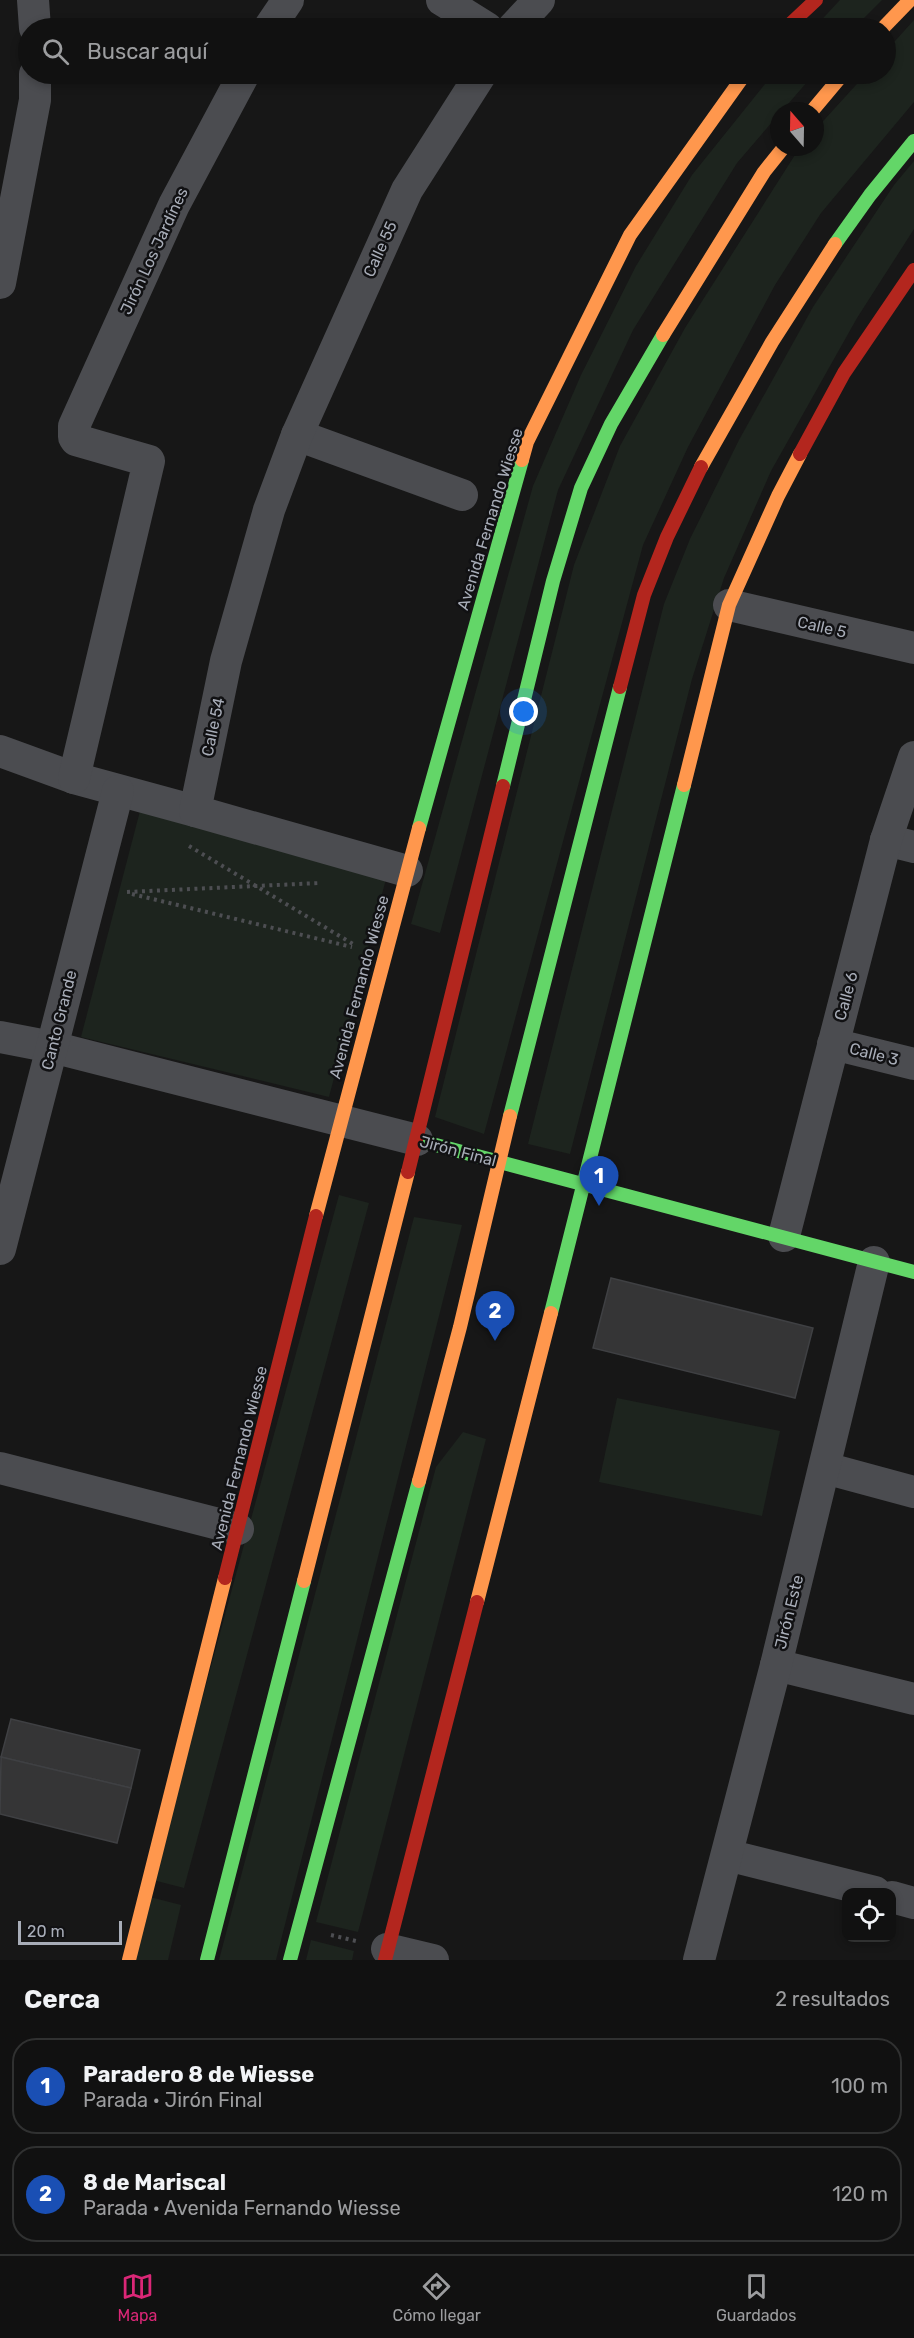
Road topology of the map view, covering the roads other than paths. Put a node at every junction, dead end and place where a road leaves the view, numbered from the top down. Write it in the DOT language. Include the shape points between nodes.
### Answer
graph roads {
  1 [pos="33,0"];
  2 [pos="288,0"];
  3 [pos="442,0"];
  4 [pos="539,0"];
  5 [pos="816,0"];
  6 [pos="910,0"];
  7 [pos="34,18"];
  8 [pos="276,18"];
  9 [pos="471,18"];
  10 [pos="522,18"];
  11 [pos="797,18"];
  12 [pos="893,18"];
  13 [pos="35,84"];
  14 [pos="239,84"];
  15 [pos="475,84"];
  16 [pos="738,84"];
  17 [pos="835,84"];
  18 [pos="820,102"];
  19 [pos="914,141"];
  20 [pos="777,156"];
  21 [pos="914,270"];
  22 [pos="0,283"];
  23 [pos="297,435"];
  24 [pos="462,495"];
  25 [pos="729,605"];
  26 [pos="914,648"];
  27 [pos="0,751"];
  28 [pos="914,757"];
  29 [pos="74,778"];
  30 [pos="118,791"];
  31 [pos="195,811"];
  32 [pos="900,843"];
  33 [pos="407,871"];
  34 [pos="0,1037"];
  35 [pos="833,1044"];
  36 [pos="52,1047"];
  37 [pos="914,1064"];
  38 [pos="340,1120"];
  39 [pos="417,1140"];
  40 [pos="498,1161"];
  41 [pos="584,1184"];
  42 [pos="784,1236"];
  43 [pos="0,1249"];
  44 [pos="874,1262"];
  45 [pos="914,1272"];
  46 [pos="0,1468"];
  47 [pos="825,1468"];
  48 [pos="914,1492"];
  49 [pos="238,1529"];
  50 [pos="776,1665"];
  51 [pos="914,1700"];
  52 [pos="727,1855"];
  53 [pos="856,1888"];
  54 [pos="896,1898"];
  55 [pos="914,1903"];
  56 [pos="386,1954"];
  57 [pos="129,1960"];
  58 [pos="207,1960"];
  59 [pos="290,1960"];
  60 [pos="433,1960"];
  61 [pos="699,1960"];
  1 -- 7 [label="street"];
  2 -- 8 [label="street"];
  3 -- 9 [label="street"];
  4 -- 10 [label="street"];
  5 -- 11 [label="main road"];
  6 -- 12 [label="main road"];
  13 -- 22 [label="street"];
  14 -- 29 [label="street, Jirón Los Jardínes" via="174,205 74,426 76,440 149,461"];
  15 -- 23 [label="street, Calle 55" via="407,190"];
  16 -- 33 [label="main road, Avenida Fernando Wiesse" via="630,235 527,442"];
  17 -- 18 [label="main road"];
  19 -- 40 [label="main road" via="880,179 790,311 692,480 658,556 644,595"];
  20 -- 39 [label="main road" via="660,339 611,424 581,488 553,581"];
  21 -- 25 [label="main road" via="844,373 777,496"];
  23 -- 24 [label="street"];
  23 -- 31 [label="street, Calle 54" via="269,510 226,661"];
  25 -- 26 [label="street, Calle 5"];
  25 -- 41 [label="main road"];
  27 -- 29 [label="street"];
  28 -- 32 [label="street, Calle 6"];
  29 -- 30 [label="street"];
  30 -- 31 [label="street"];
  30 -- 36 [label="street, Canto Grande"];
  31 -- 33 [label="street"];
  32 -- 35 [label="street, Calle 6"];
  33 -- 38 [label="main road, Avenida Fernando Wiesse"];
  34 -- 36 [label="street, Jirón Final"];
  35 -- 37 [label="street, Calle 3"];
  35 -- 42 [label="street, Calle 6"];
  36 -- 38 [label="street, Jirón Final"];
  36 -- 43 [label="street, Canto Grande"];
  38 -- 39 [label="street, Jirón Final"];
  38 -- 49 [label="main road, Avenida Fernando Wiesse"];
  39 -- 40 [label="main road, Jirón Final"];
  39 -- 58 [label="main road"];
  40 -- 41 [label="main road, Jirón Final"];
  40 -- 59 [label="main road" via="460,1327"];
  41 -- 42 [label="main road, Jirón Final"];
  41 -- 56 [label="main road"];
  42 -- 44 [label="main road, Jirón Final"];
  44 -- 45 [label="main road, Jirón Final"];
  44 -- 47 [label="street, Jirón Este"];
  46 -- 49 [label="street"];
  47 -- 48 [label="street"];
  47 -- 50 [label="street, Jirón Este"];
  49 -- 57 [label="main road, Avenida Fernando Wiesse"];
  50 -- 51 [label="street"];
  50 -- 52 [label="street, Jirón Este"];
  52 -- 53 [label="street"];
  52 -- 61 [label="street, Jirón Este"];
  54 -- 55 [label="street"];
  56 -- 60 [label="street"];
}
